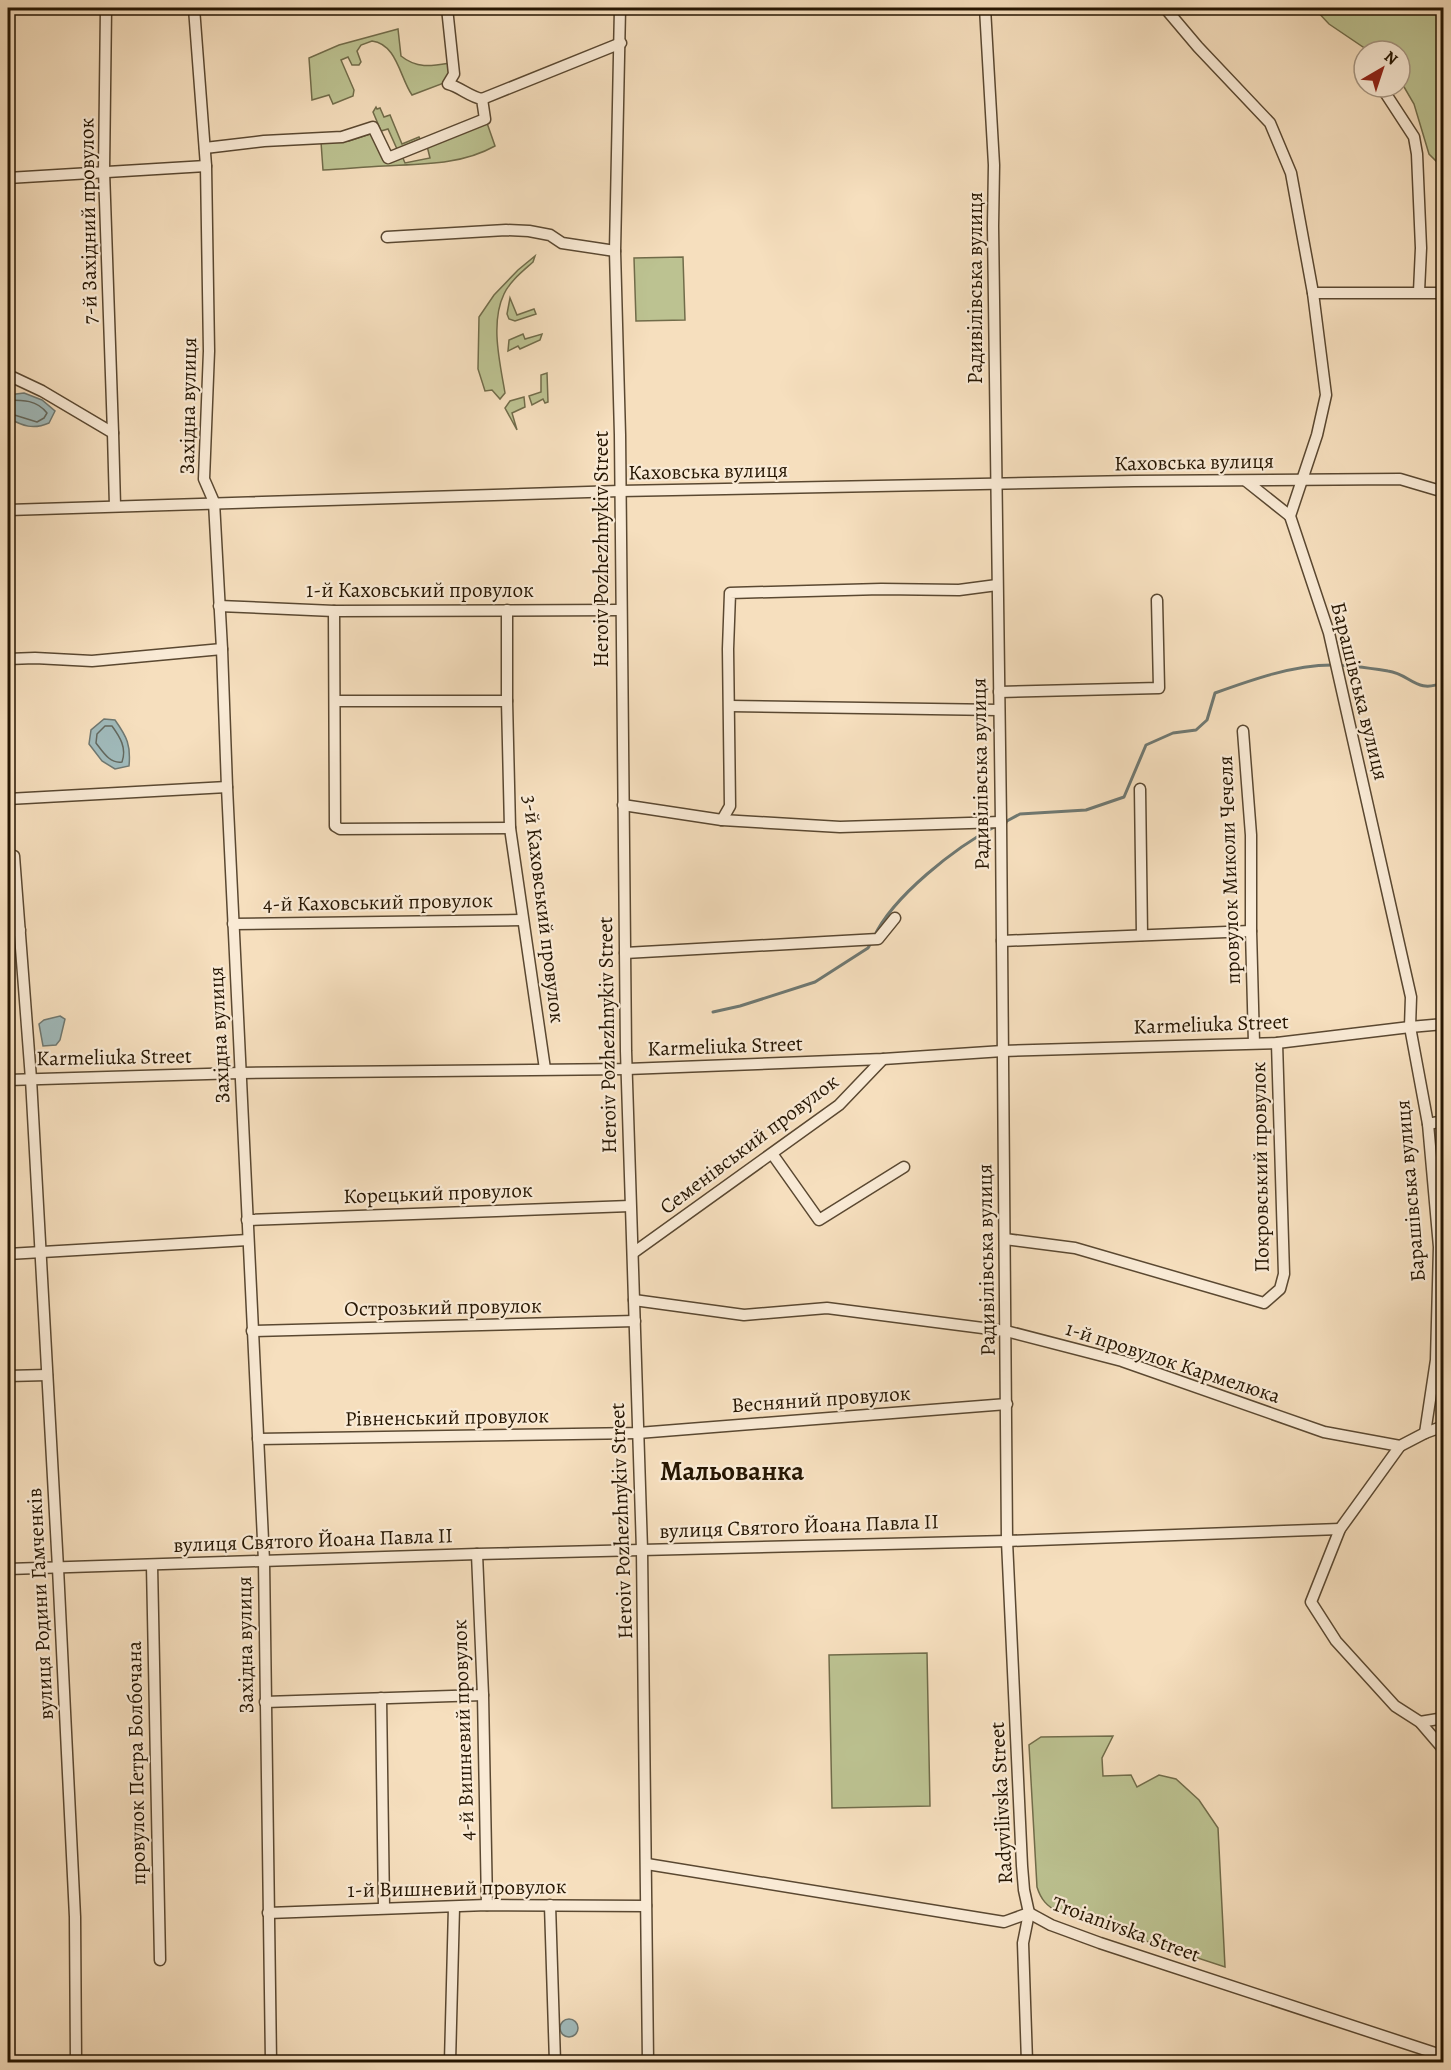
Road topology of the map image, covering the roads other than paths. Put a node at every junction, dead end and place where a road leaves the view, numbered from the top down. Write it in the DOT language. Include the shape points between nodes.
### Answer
graph roads {
  1 [pos="106,8"];
  2 [pos="194,8"];
  3 [pos="447,8"];
  4 [pos="620,8"];
  5 [pos="985,8"];
  6 [pos="1165,8"];
  7 [pos="621,43"];
  8 [pos="482,99"];
  9 [pos="1389,99"];
  10 [pos="205,148"];
  11 [pos="206,166"];
  12 [pos="104,171"];
  13 [pos="8,178"];
  14 [pos="387,237"];
  15 [pos="615,251"];
  16 [pos="1419,292"];
  17 [pos="1313,293"];
  18 [pos="1443,293"];
  19 [pos="8,375"];
  20 [pos="113,433"];
  21 [pos="1302,480"];
  22 [pos="1246,482"];
  23 [pos="996,485"];
  24 [pos="620,491"];
  25 [pos="1443,492"];
  26 [pos="214,502"];
  27 [pos="115,506"];
  28 [pos="8,510"];
  29 [pos="1290,516"];
  30 [pos="998,585"];
  31 [pos="1157,600"];
  32 [pos="219,606"];
  33 [pos="507,610"];
  34 [pos="621,610"];
  35 [pos="334,611"];
  36 [pos="222,649"];
  37 [pos="8,659"];
  38 [pos="999,692"];
  39 [pos="336,701"];
  40 [pos="507,701"];
  41 [pos="730,706"];
  42 [pos="999,710"];
  43 [pos="1243,731"];
  44 [pos="227,787"];
  45 [pos="1140,789"];
  46 [pos="8,799"];
  47 [pos="623,805"];
  48 [pos="722,820"];
  49 [pos="1001,822"];
  50 [pos="510,828"];
  51 [pos="14,856"];
  52 [pos="895,918"];
  53 [pos="522,920"];
  54 [pos="233,924"];
  55 [pos="20,930"];
  56 [pos="8,931"];
  57 [pos="1251,931"];
  58 [pos="1142,934"];
  59 [pos="1002,941"];
  60 [pos="625,953"];
  61 [pos="1443,1024"];
  62 [pos="1410,1027"];
  63 [pos="1254,1043"];
  64 [pos="1277,1043"];
  65 [pos="1003,1051"];
  66 [pos="883,1059"];
  67 [pos="545,1069"];
  68 [pos="627,1069"];
  69 [pos="240,1073"];
  70 [pos="31,1079"];
  71 [pos="8,1080"];
  72 [pos="1443,1121"];
  73 [pos="1428,1124"];
  74 [pos="773,1155"];
  75 [pos="904,1167"];
  76 [pos="630,1206"];
  77 [pos="247,1220"];
  78 [pos="1005,1239"];
  79 [pos="248,1240"];
  80 [pos="1441,1247"];
  81 [pos="41,1252"];
  82 [pos="633,1253"];
  83 [pos="8,1254"];
  84 [pos="634,1300"];
  85 [pos="635,1322"];
  86 [pos="252,1330"];
  87 [pos="1006,1331"];
  88 [pos="47,1375"];
  89 [pos="8,1376"];
  90 [pos="1007,1404"];
  91 [pos="1443,1426"];
  92 [pos="638,1433"];
  93 [pos="1425,1433"];
  94 [pos="258,1439"];
  95 [pos="1400,1446"];
  96 [pos="1340,1529"];
  97 [pos="1007,1541"];
  98 [pos="642,1550"];
  99 [pos="477,1554"];
  100 [pos="264,1561"];
  101 [pos="152,1565"];
  102 [pos="57,1568"];
  103 [pos="8,1569"];
  104 [pos="483,1695"];
  105 [pos="381,1698"];
  106 [pos="265,1702"];
  107 [pos="1443,1718"];
  108 [pos="1419,1722"];
  109 [pos="1443,1750"];
  110 [pos="647,1864"];
  111 [pos="487,1905"];
  112 [pos="550,1905"];
  113 [pos="646,1906"];
  114 [pos="454,1907"];
  115 [pos="384,1908"];
  116 [pos="268,1913"];
  117 [pos="1029,1913"];
  118 [pos="160,1960"];
  119 [pos="1443,2056"];
  120 [pos="76,2062"];
  121 [pos="271,2062"];
  122 [pos="450,2062"];
  123 [pos="555,2062"];
  124 [pos="648,2062"];
  125 [pos="1027,2062"];
  1 -- 12 [label="street, 7-й Західний провулок"];
  2 -- 10 [label="street, Західна вулиця"];
  3 -- 8 [label="street" via="454,74 448,84"];
  4 -- 7 [label="street, Heroiv Pozhezhnykiv Street"];
  5 -- 23 [label="street, Радивілівська вулиця" via="994,165"];
  6 -- 17 [label="street" via="1270,123 1291,173"];
  7 -- 8 [label="street"];
  7 -- 15 [label="street, Heroiv Pozhezhnykiv Street"];
  8 -- 10 [label="street" via="485,119 388,158 373,127 342,137"];
  9 -- 16 [label="street" via="1414,137 1417,154"];
  10 -- 11 [label="street, Західна вулиця"];
  11 -- 12 [label="street"];
  11 -- 26 [label="street, Західна вулиця" via="209,351 204,479"];
  12 -- 13 [label="street"];
  12 -- 20 [label="street, 7-й Західний провулок"];
  14 -- 15 [label="street" via="529,231 550,235 562,243"];
  15 -- 24 [label="street, Heroiv Pozhezhnykiv Street"];
  16 -- 17 [label="street"];
  16 -- 18 [label="street"];
  17 -- 21 [label="street" via="1326,395"];
  19 -- 20 [label="street"];
  20 -- 27 [label="street, 7-й Західний провулок"];
  21 -- 22 [label="street, Каховська вулиця"];
  21 -- 25 [label="street, Каховська вулиця" via="1400,479"];
  21 -- 29 [label="street"];
  22 -- 23 [label="street, Каховська вулиця"];
  22 -- 29 [label="street"];
  23 -- 24 [label="street, Каховська вулиця"];
  23 -- 30 [label="street, Радивілівська вулиця"];
  24 -- 26 [label="street, Каховська вулиця"];
  24 -- 34 [label="street, Heroiv Pozhezhnykiv Street"];
  26 -- 27 [label="street, Каховська вулиця"];
  26 -- 32 [label="street, Західна вулиця"];
  27 -- 28 [label="street, Каховська вулиця"];
  29 -- 62 [label="street, Барашівська вулиця" via="1329,633 1411,997"];
  30 -- 38 [label="street, Радивілівська вулиця"];
  30 -- 41 [label="street" via="959,590 730,592"];
  31 -- 38 [label="street" via="1159,688"];
  32 -- 35 [label="street, 1-й Каховський провулок"];
  32 -- 36 [label="street, Західна вулиця"];
  33 -- 34 [label="street, 1-й Каховський провулок"];
  33 -- 35 [label="street, 1-й Каховський провулок"];
  33 -- 40 [label="street, 3-й Каховський провулок"];
  34 -- 47 [label="street, Heroiv Pozhezhnykiv Street"];
  35 -- 39 [label="street"];
  36 -- 37 [label="street" via="92,661"];
  36 -- 44 [label="street, Західна вулиця"];
  38 -- 42 [label="street, Радивілівська вулиця"];
  39 -- 40 [label="street"];
  39 -- 50 [label="street" via="334,823 338,828"];
  40 -- 50 [label="street, 3-й Каховський провулок"];
  41 -- 42 [label="street"];
  41 -- 48 [label="street" via="730,806"];
  42 -- 49 [label="street, Радивілівська вулиця"];
  43 -- 57 [label="street, провулок Миколи Чечеля" via="1251,835"];
  44 -- 46 [label="street"];
  44 -- 54 [label="street, Західна вулиця"];
  45 -- 58 [label="street"];
  47 -- 48 [label="street"];
  47 -- 60 [label="street, Heroiv Pozhezhnykiv Street"];
  48 -- 49 [label="street" via="840,827"];
  49 -- 59 [label="street, Радивілівська вулиця"];
  50 -- 53 [label="street, 3-й Каховський провулок"];
  51 -- 55 [label="street, вулиця Родини Гамченків"];
  52 -- 60 [label="street" via="878,939"];
  53 -- 54 [label="street, 4-й Каховський провулок"];
  53 -- 67 [label="street, 3-й Каховський провулок"];
  54 -- 69 [label="street, Західна вулиця"];
  55 -- 56 [label="street"];
  55 -- 70 [label="street, вулиця Родини Гамченків"];
  57 -- 58 [label="street"];
  57 -- 63 [label="street, провулок Миколи Чечеля"];
  58 -- 59 [label="street"];
  59 -- 65 [label="street, Радивілівська вулиця"];
  60 -- 68 [label="street, Heroiv Pozhezhnykiv Street"];
  61 -- 62 [label="street, Karmeliuka Street"];
  62 -- 64 [label="street, Karmeliuka Street"];
  62 -- 73 [label="street, Барашівська вулиця"];
  63 -- 64 [label="street, Karmeliuka Street"];
  63 -- 65 [label="street, Karmeliuka Street"];
  64 -- 78 [label="street, Покровський провулок" via="1284,1274 1280,1288 1263,1303 1075,1248"];
  65 -- 66 [label="street, Karmeliuka Street"];
  65 -- 78 [label="street, Радивілівська вулиця"];
  66 -- 68 [label="street, Karmeliuka Street"];
  66 -- 74 [label="street, Семенівський провулок" via="840,1105"];
  67 -- 68 [label="street, Karmeliuka Street"];
  67 -- 69 [label="street, Karmeliuka Street"];
  68 -- 76 [label="street, Heroiv Pozhezhnykiv Street"];
  69 -- 70 [label="street, Karmeliuka Street"];
  69 -- 77 [label="street, Західна вулиця"];
  70 -- 71 [label="street, Karmeliuka Street"];
  70 -- 81 [label="street, вулиця Родини Гамченків"];
  72 -- 73 [label="street"];
  73 -- 80 [label="street, Барашівська вулиця"];
  74 -- 75 [label="street" via="819,1220"];
  74 -- 82 [label="street, Семенівський провулок"];
  76 -- 77 [label="street, Корецький провулок"];
  76 -- 82 [label="street, Heroiv Pozhezhnykiv Street"];
  77 -- 79 [label="street, Західна вулиця"];
  78 -- 87 [label="street, Радивілівська вулиця"];
  79 -- 81 [label="street"];
  79 -- 86 [label="street, Західна вулиця"];
  80 -- 93 [label="street, Барашівська вулиця" via="1436,1360"];
  81 -- 83 [label="street"];
  81 -- 88 [label="street, вулиця Родини Гамченків"];
  82 -- 84 [label="street, Heroiv Pozhezhnykiv Street"];
  84 -- 85 [label="street, Heroiv Pozhezhnykiv Street"];
  84 -- 87 [label="street, 1-й провулок Кармелюка" via="744,1315 827,1308"];
  85 -- 86 [label="street, Острозький провулок"];
  85 -- 92 [label="street, Heroiv Pozhezhnykiv Street"];
  86 -- 94 [label="street, Західна вулиця"];
  87 -- 90 [label="street, Радивілівська вулиця"];
  87 -- 95 [label="street, 1-й провулок Кармелюка" via="1122,1361 1324,1432"];
  88 -- 89 [label="street"];
  88 -- 102 [label="street, вулиця Родини Гамченків"];
  90 -- 92 [label="street, Весняний провулок"];
  90 -- 97 [label="street, Радивілівська вулиця"];
  91 -- 93 [label="street"];
  92 -- 94 [label="street, Рівненський провулок"];
  92 -- 98 [label="street, Heroiv Pozhezhnykiv Street"];
  93 -- 95 [label="street"];
  94 -- 100 [label="street, Західна вулиця"];
  95 -- 96 [label="street"];
  96 -- 97 [label="street, вулиця Святого Йоана Павла II"];
  96 -- 108 [label="street" via="1311,1602 1336,1641 1395,1706"];
  97 -- 98 [label="street, вулиця Святого Йоана Павла II"];
  97 -- 117 [label="street, Radyvilivska Street" via="1022,1866"];
  98 -- 99 [label="street, вулиця Святого Йоана Павла II"];
  98 -- 110 [label="street, Heroiv Pozhezhnykiv Street"];
  99 -- 100 [label="street, вулиця Святого Йоана Павла II"];
  99 -- 104 [label="street, 4-й Вишневий провулок"];
  100 -- 101 [label="street, вулиця Святого Йоана Павла II"];
  100 -- 106 [label="street, Західна вулиця"];
  101 -- 102 [label="street, вулиця Святого Йоана Павла II"];
  101 -- 118 [label="street, провулок Петра Болбочана"];
  102 -- 103 [label="street, вулиця Святого Йоана Павла II"];
  102 -- 120 [label="street, вулиця Родини Гамченків" via="75,1917"];
  104 -- 105 [label="street"];
  104 -- 111 [label="street, 4-й Вишневий провулок"];
  105 -- 106 [label="street"];
  105 -- 115 [label="street"];
  106 -- 116 [label="street, Західна вулиця"];
  107 -- 108 [label="street"];
  108 -- 109 [label="street"];
  110 -- 113 [label="street, Heroiv Pozhezhnykiv Street"];
  110 -- 117 [label="street, Troianivska Street" via="1004,1922"];
  111 -- 112 [label="street, 1-й Вишневий провулок"];
  111 -- 114 [label="street, 1-й Вишневий провулок"];
  112 -- 113 [label="street, 1-й Вишневий провулок"];
  112 -- 123 [label="street"];
  113 -- 124 [label="street, Heroiv Pozhezhnykiv Street"];
  114 -- 115 [label="street, 1-й Вишневий провулок"];
  114 -- 122 [label="street"];
  115 -- 116 [label="street, 1-й Вишневий провулок"];
  116 -- 121 [label="street, Західна вулиця"];
  117 -- 119 [label="street, Troianivska Street" via="1100,1943"];
  117 -- 125 [label="street, Radyvilivska Street" via="1023,1943"];
}
